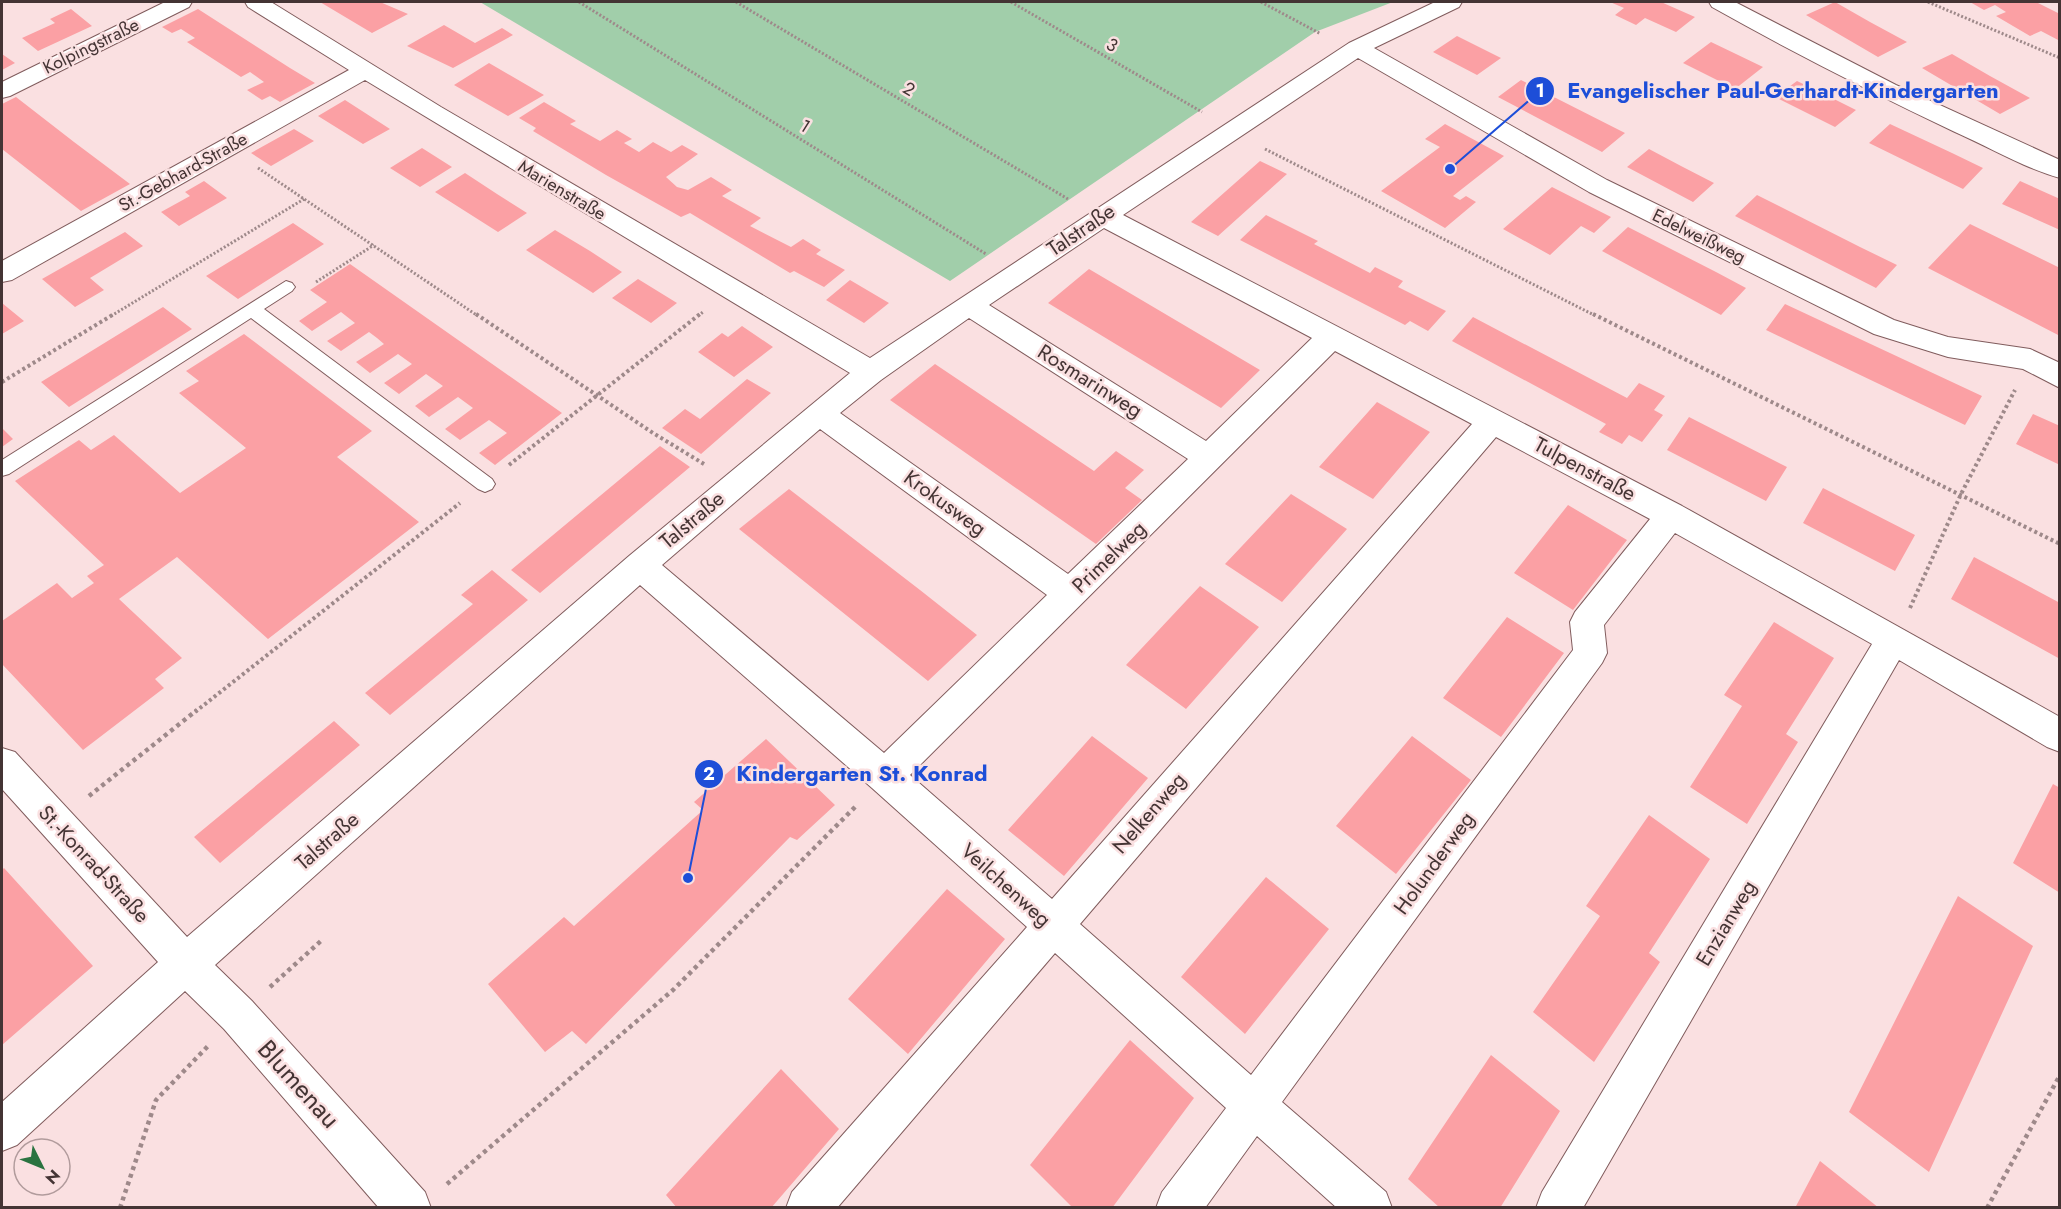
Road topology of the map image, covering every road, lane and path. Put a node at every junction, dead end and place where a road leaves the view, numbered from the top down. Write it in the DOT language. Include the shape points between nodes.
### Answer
graph roads {
  1 [pos="181,2"];
  2 [pos="256,2"];
  3 [pos="579,2"];
  4 [pos="736,2"];
  5 [pos="1011,2"];
  6 [pos="1261,2"];
  7 [pos="1451,2"];
  8 [pos="1720,2"];
  9 [pos="1928,2"];
  10 [pos="1315,32"];
  11 [pos="1357,48"];
  12 [pos="2060,58"];
  13 [pos="364,71"];
  14 [pos="2,91"];
  15 [pos="1200,111"];
  16 [pos="1231,130"];
  17 [pos="227,147"];
  18 [pos="2060,170"];
  19 [pos="304,199"];
  20 [pos="1069,200"];
  21 [pos="1103,216"];
  22 [pos="374,245"];
  23 [pos="2,273"];
  24 [pos="1016,274"];
  25 [pos="286,287"];
  26 [pos="730,290"];
  27 [pos="969,304"];
  28 [pos="252,309"];
  29 [pos="1332,336"];
  30 [pos="2030,360"];
  31 [pos="871,372"];
  32 [pos="2060,376"];
  33 [pos="2,382"];
  34 [pos="598,395"];
  35 [pos="819,413"];
  36 [pos="1492,421"];
  37 [pos="1210,458"];
  38 [pos="2,469"];
  39 [pos="485,483"];
  40 [pos="735,484"];
  41 [pos="1961,494"];
  42 [pos="1671,515"];
  43 [pos="2060,544"];
  44 [pos="640,565"];
  45 [pos="1071,594"];
  46 [pos="1893,639"];
  47 [pos="2060,736"];
  48 [pos="2,764"];
  49 [pos="885,776"];
  50 [pos="56,823"];
  51 [pos="1052,926"];
  52 [pos="322,940"];
  53 [pos="186,964"];
  54 [pos="238,1015"];
  55 [pos="2060,1075"];
  56 [pos="1256,1104"];
  57 [pos="2,1130"];
  58 [pos="423,1200"];
  59 [pos="120,1208"];
  60 [pos="808,1208"];
  61 [pos="1178,1208"];
  62 [pos="1370,1208"];
  63 [pos="1558,1208"];
  64 [pos="1987,1208"];
  1 -- 14 [label="street, Kolpingstraße"];
  2 -- 13 [label="street, Marienstraße"];
  3 -- 24 [label="path, 1"];
  4 -- 20 [label="path, 2"];
  5 -- 15 [label="path, 3"];
  6 -- 10 [label="path"];
  7 -- 11 [label="street, Talstraße"];
  8 -- 18 [label="street" via="1919,107"];
  9 -- 12 [label="path"];
  11 -- 16 [label="street, Talstraße"];
  11 -- 30 [label="street, Edelweißweg" via="1598,186 1884,327 1947,347"];
  13 -- 17 [label="street, St.-Gebhard-Straße"];
  13 -- 26 [label="street, Marienstraße"];
  16 -- 21 [label="street, Talstraße"];
  16 -- 41 [label="path" via="1721,379"];
  17 -- 19 [label="path"];
  17 -- 23 [label="street, St.-Gebhard-Straße"];
  19 -- 22 [label="path"];
  19 -- 33 [label="path"];
  21 -- 24 [label="street, Talstraße"];
  21 -- 29 [label="street, Tulpenstraße"];
  22 -- 25 [label="path" via="299,292"];
  22 -- 34 [label="path"];
  24 -- 27 [label="street, Talstraße"];
  25 -- 28 [label="lane"];
  26 -- 31 [label="street, Marienstraße"];
  26 -- 34 [label="path"];
  27 -- 31 [label="street, Talstraße"];
  27 -- 37 [label="street, Rosmarinweg"];
  28 -- 38 [label="lane"];
  28 -- 39 [label="lane"];
  29 -- 36 [label="street, Tulpenstraße"];
  29 -- 37 [label="street, Primelweg"];
  30 -- 32 [label="street, Edelweißweg"];
  30 -- 41 [label="path"];
  31 -- 35 [label="street, Talstraße"];
  34 -- 39 [label="path"];
  34 -- 40 [label="path"];
  35 -- 40 [label="street, Talstraße"];
  35 -- 45 [label="street, Krokusweg"];
  36 -- 42 [label="street, Tulpenstraße"];
  36 -- 51 [label="street, Nelkenweg"];
  37 -- 45 [label="street, Primelweg"];
  39 -- 50 [label="path"];
  40 -- 44 [label="street, Talstraße"];
  41 -- 43 [label="path"];
  41 -- 46 [label="path" via="1917,597"];
  42 -- 46 [label="street, Tulpenstraße"];
  42 -- 56 [label="street, Holunderweg" via="1587,622 1590,653"];
  44 -- 49 [label="street, Veilchenweg"];
  44 -- 53 [label="street, Talstraße"];
  45 -- 49 [label="street, Primelweg"];
  46 -- 47 [label="street, Tulpenstraße"];
  46 -- 63 [label="street, Enzianweg"];
  48 -- 50 [label="street, St.-Konrad-Straße"];
  49 -- 51 [label="street, Veilchenweg"];
  49 -- 58 [label="path" via="673,990"];
  50 -- 53 [label="street, St.-Konrad-Straße"];
  51 -- 56 [label="street, Veilchenweg"];
  51 -- 60 [label="street, Nelkenweg"];
  52 -- 54 [label="path"];
  53 -- 54 [label="street, Blumenau"];
  53 -- 57 [label="street, Talstraße"];
  54 -- 58 [label="street, Blumenau"];
  54 -- 59 [label="path" via="156,1100"];
  55 -- 64 [label="path"];
  56 -- 61 [label="street, Holunderweg"];
  56 -- 62 [label="street, Veilchenweg"];
}
